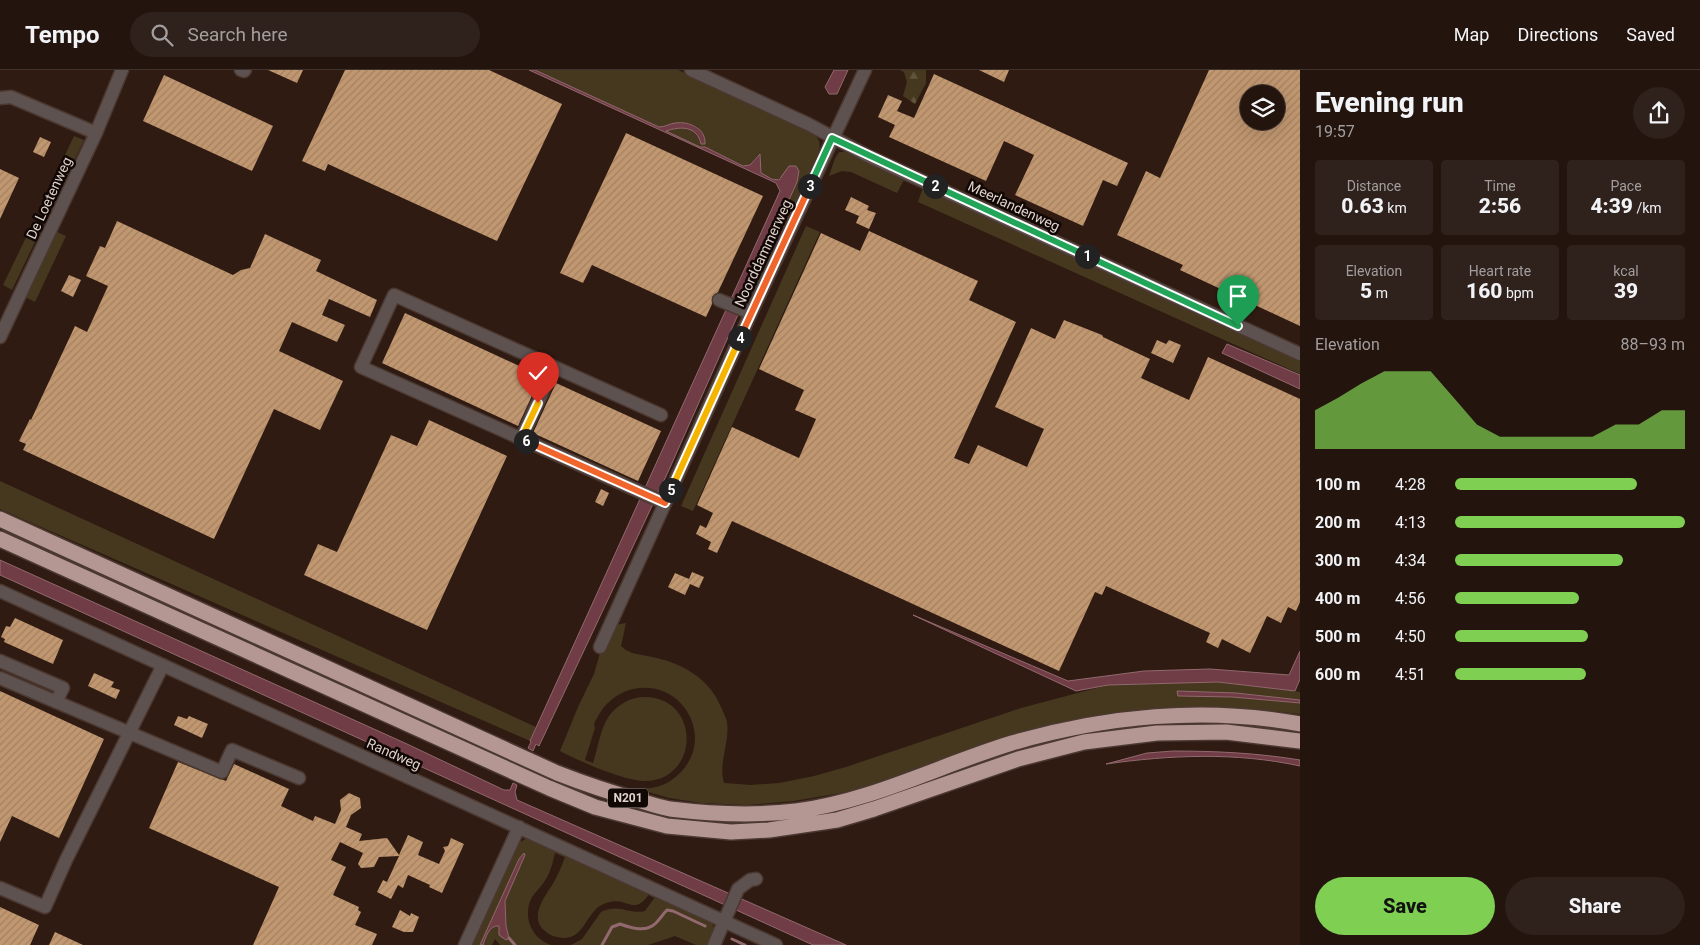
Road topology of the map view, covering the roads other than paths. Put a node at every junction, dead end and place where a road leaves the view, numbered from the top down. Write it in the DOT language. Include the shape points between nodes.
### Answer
graph roads {
  1 [pos="122,70"];
  2 [pos="691,70"];
  3 [pos="864,70"];
  4 [pos="0,98"];
  5 [pos="96,133"];
  6 [pos="832,138"];
  7 [pos="721,301"];
  8 [pos="748,313"];
  9 [pos="0,337"];
  10 [pos="1300,354"];
  11 [pos="554,367"];
  12 [pos="661,415"];
  13 [pos="521,439"];
  14 [pos="663,502"];
  15 [pos="0,519"];
  16 [pos="0,539"];
  17 [pos="0,591"];
  18 [pos="600,647"];
  19 [pos="0,661"];
  20 [pos="163,665"];
  21 [pos="0,678"];
  22 [pos="56,702"];
  23 [pos="1300,724"];
  24 [pos="129,733"];
  25 [pos="1300,741"];
  26 [pos="299,778"];
  27 [pos="519,827"];
  28 [pos="756,879"];
  29 [pos="0,888"];
  30 [pos="723,921"];
  31 [pos="465,945"];
  32 [pos="714,945"];
  33 [pos="776,945"];
  1 -- 5 [label="street, De Loetenweg"];
  2 -- 6 [label="street, Meerlandenweg"];
  3 -- 6 [label="street, Noorddammerweg"];
  4 -- 5 [label="street" via="10,97"];
  5 -- 9 [label="street, De Loetenweg"];
  6 -- 8 [label="street, Noorddammerweg"];
  6 -- 10 [label="street, Meerlandenweg"];
  7 -- 8 [label="street"];
  8 -- 14 [label="street, Noorddammerweg"];
  11 -- 12 [label="street"];
  11 -- 13 [label="street"];
  11 -- 13 [label="street" via="394,295 361,367"];
  13 -- 14 [label="street"];
  14 -- 18 [label="street, Noorddammerweg"];
  15 -- 23 [label="highway, N201" via="557,773 601,790 669,809 766,814 816,807 871,793 1012,743 1084,726 1156,716 1228,716"];
  16 -- 25 [label="highway, N201" via="549,788 596,807 667,826 731,832 799,827 837,820 1018,759 1084,742 1156,733 1216,732"];
  17 -- 20 [label="street, Randweg"];
  19 -- 22 [label="street" via="63,688"];
  20 -- 24 [label="street"];
  20 -- 27 [label="street, Randweg"];
  21 -- 22 [label="street"];
  22 -- 24 [label="street"];
  24 -- 26 [label="street" via="222,772 232,750"];
  24 -- 29 [label="street" via="44,907"];
  27 -- 30 [label="street, Randweg"];
  27 -- 31 [label="street"];
  28 -- 30 [label="street" via="742,884"];
  30 -- 32 [label="street"];
  30 -- 33 [label="street, Randweg"];
}
